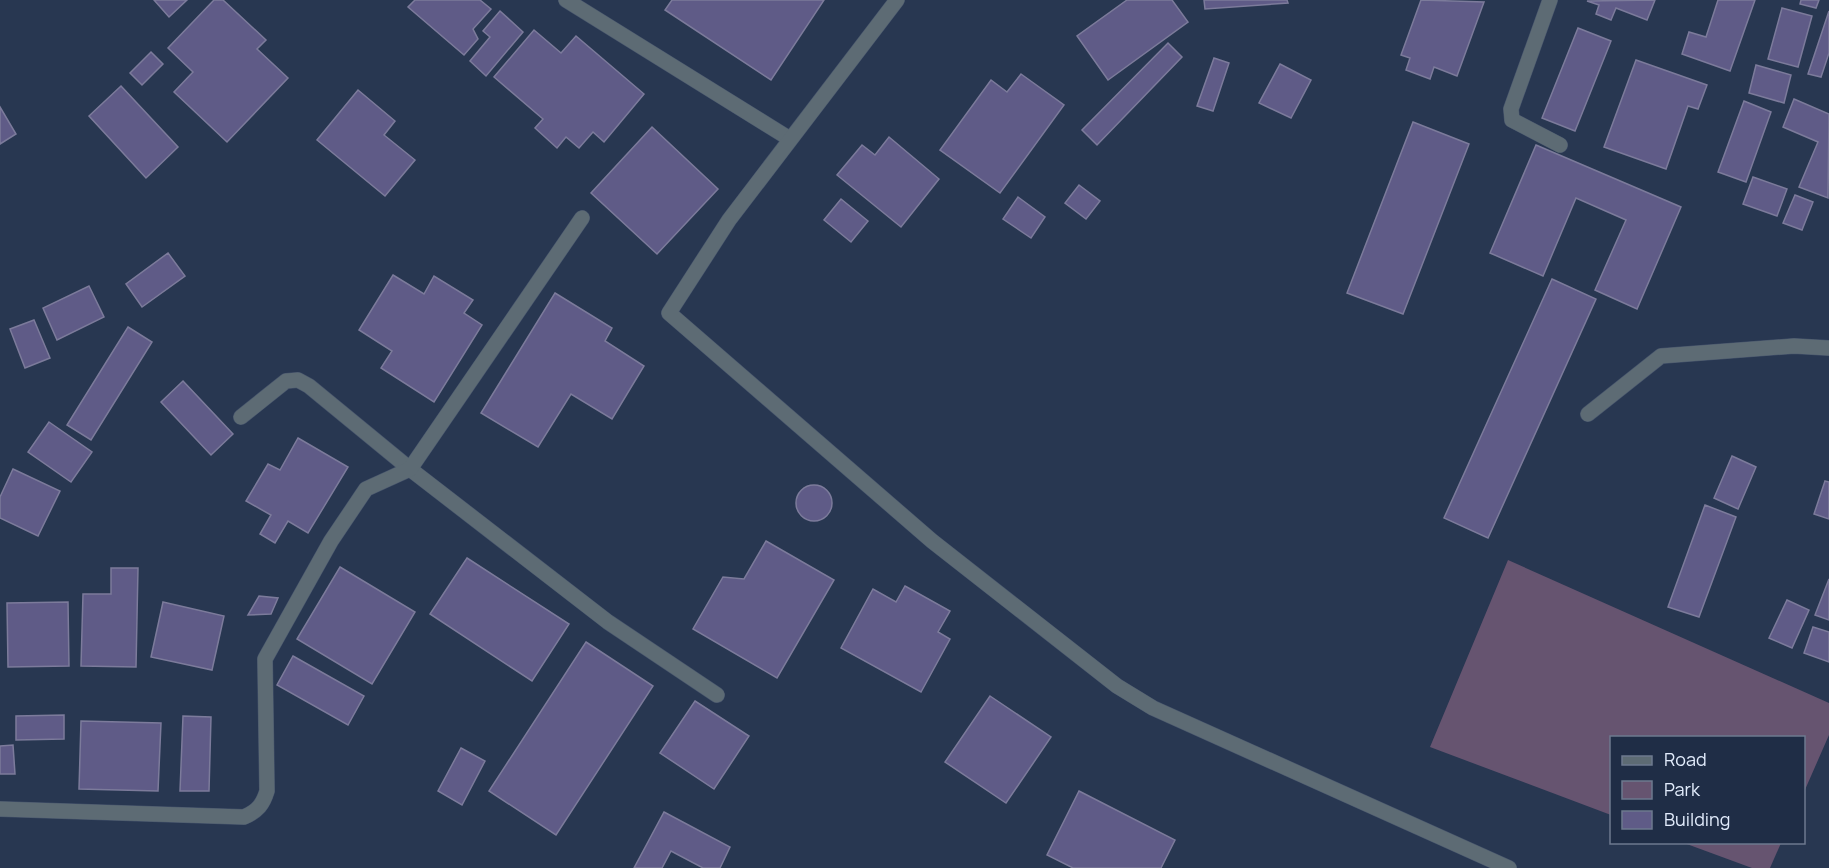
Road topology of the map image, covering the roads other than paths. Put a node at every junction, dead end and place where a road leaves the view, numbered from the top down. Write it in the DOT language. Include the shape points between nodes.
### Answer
graph roads {
  1 [pos="566,0"];
  2 [pos="897,0"];
  3 [pos="1550,0"];
  4 [pos="790,139"];
  5 [pos="1560,145"];
  6 [pos="582,218"];
  7 [pos="1829,348"];
  8 [pos="1588,414"];
  9 [pos="241,417"];
  10 [pos="410,469"];
  11 [pos="717,695"];
  12 [pos="0,809"];
  13 [pos="1509,868"];
  1 -- 4 [label="street"];
  2 -- 4 [label="street"];
  3 -- 5 [label="street" via="1511,109 1512,120"];
  4 -- 13 [label="street" via="729,220 669,312 932,541 1117,686 1164,713"];
  6 -- 10 [label="street"];
  7 -- 8 [label="street" via="1794,346 1661,356"];
  9 -- 10 [label="street" via="286,381 298,380"];
  10 -- 11 [label="street" via="608,622"];
  10 -- 12 [label="street" via="366,489 331,541 265,659 267,791 254,812 244,817"];
}
